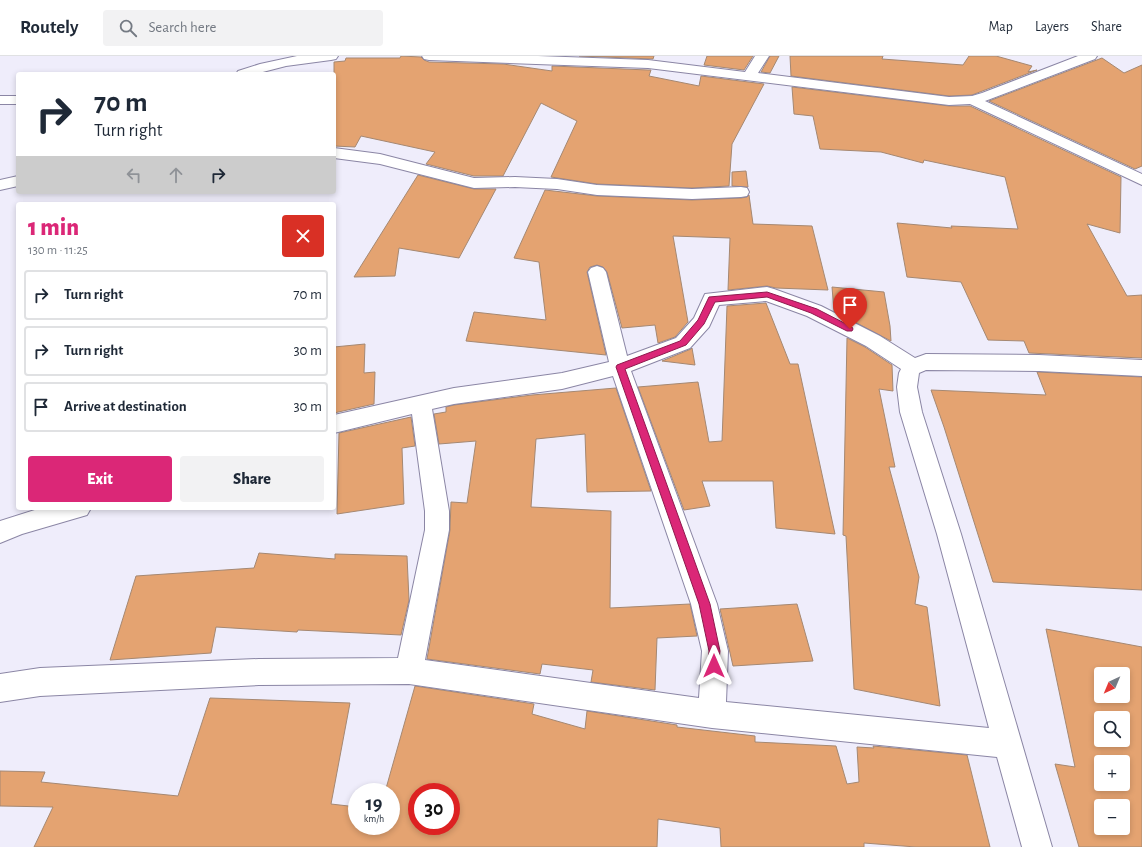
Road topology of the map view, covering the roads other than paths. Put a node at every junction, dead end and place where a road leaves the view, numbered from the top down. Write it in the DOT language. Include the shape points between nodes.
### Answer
graph roads {
  1 [pos="331,56"];
  2 [pos="429,56"];
  3 [pos="762,56"];
  4 [pos="1090,56"];
  5 [pos="249,72"];
  6 [pos="749,77"];
  7 [pos="0,100"];
  8 [pos="16,100"];
  9 [pos="972,100"];
  10 [pos="336,153"];
  11 [pos="1142,180"];
  12 [pos="16,181"];
  13 [pos="0,185"];
  14 [pos="741,192"];
  15 [pos="597,272"];
  16 [pos="913,366"];
  17 [pos="620,367"];
  18 [pos="1142,368"];
  19 [pos="421,404"];
  20 [pos="336,424"];
  21 [pos="72,510"];
  22 [pos="0,532"];
  23 [pos="409,671"];
  24 [pos="0,688"];
  25 [pos="712,714"];
  26 [pos="1006,744"];
  27 [pos="1037,847"];
  1 -- 5 [label="street" via="305,58"];
  2 -- 6 [label="street" via="648,64"];
  3 -- 6 [label="street"];
  4 -- 9 [label="street"];
  6 -- 9 [label="street" via="949,101"];
  7 -- 8 [label="street"];
  9 -- 11 [label="street"];
  10 -- 14 [label="street" via="380,160 474,183 550,183 597,190 692,194"];
  12 -- 13 [label="street"];
  15 -- 17 [label="street"];
  16 -- 17 [label="street" via="873,341 814,311 767,294 712,299 702,322 683,343"];
  16 -- 18 [label="street" via="926,362 1039,363"];
  16 -- 26 [label="street" via="908,373 907,387 911,412 948,534"];
  17 -- 19 [label="street" via="562,381 454,396"];
  17 -- 25 [label="street" via="704,604 715,651"];
  19 -- 20 [label="street"];
  19 -- 23 [label="street" via="437,511 437,530"];
  21 -- 22 [label="street"];
  23 -- 24 [label="street" via="252,673 40,682"];
  23 -- 25 [label="street"];
  25 -- 26 [label="street"];
  26 -- 27 [label="street"];
}
